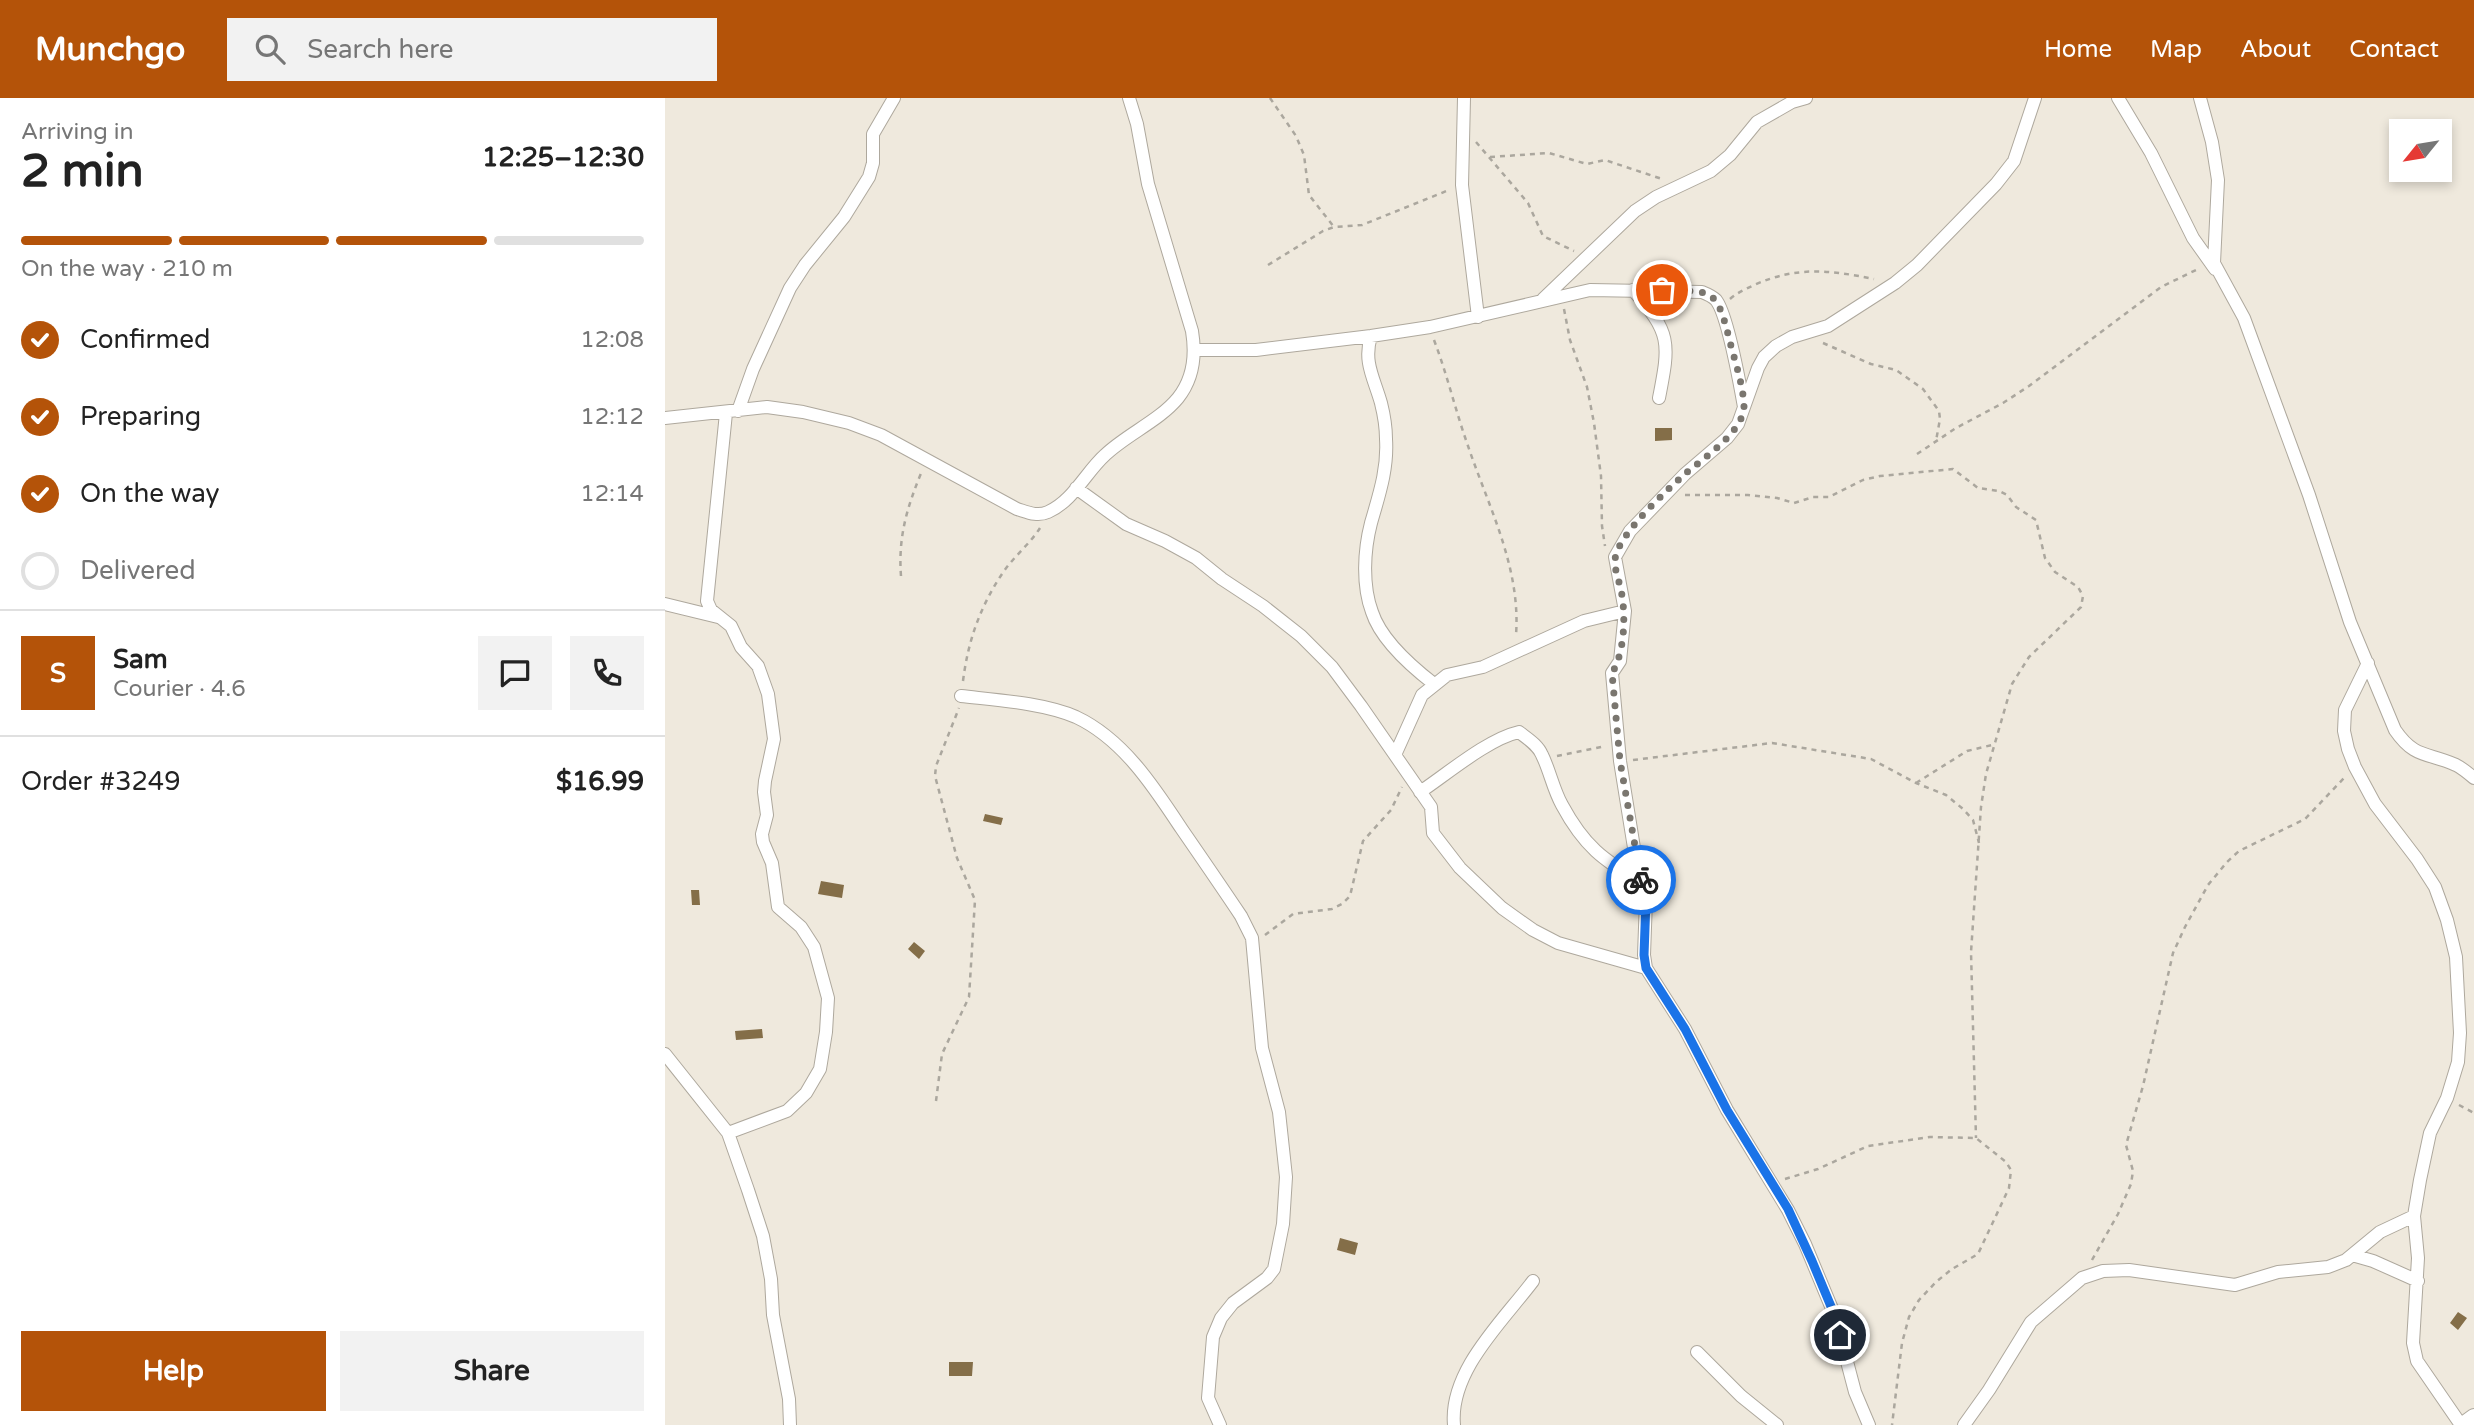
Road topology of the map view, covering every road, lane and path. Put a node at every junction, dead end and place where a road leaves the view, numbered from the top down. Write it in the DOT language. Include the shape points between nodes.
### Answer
graph roads {
  1 [pos="894,98"];
  2 [pos="1129,98"];
  3 [pos="1270,98"];
  4 [pos="1464,98"];
  5 [pos="1806,98"];
  6 [pos="2035,98"];
  7 [pos="2118,98"];
  8 [pos="2200,98"];
  9 [pos="1463,124"];
  10 [pos="1490,157"];
  11 [pos="1462,186"];
  12 [pos="1676,187"];
  13 [pos="1334,227"];
  14 [pos="1583,261"];
  15 [pos="2211,264"];
  16 [pos="1268,265"];
  17 [pos="2221,278"];
  18 [pos="1895,284"];
  19 [pos="1633,290"];
  20 [pos="1559,296"];
  21 [pos="1542,300"];
  22 [pos="1721,308"];
  23 [pos="1478,317"];
  24 [pos="1430,327"];
  25 [pos="1801,334"];
  26 [pos="1371,336"];
  27 [pos="1195,350"];
  28 [pos="1659,398"];
  29 [pos="1744,408"];
  30 [pos="732,412"];
  31 [pos="665,418"];
  32 [pos="1936,441"];
  33 [pos="1917,454"];
  34 [pos="926,460"];
  35 [pos="1076,488"];
  36 [pos="1664,495"];
  37 [pos="1048,512"];
  38 [pos="1615,562"];
  39 [pos="901,576"];
  40 [pos="665,604"];
  41 [pos="1625,611"];
  42 [pos="718,617"];
  43 [pos="1515,653"];
  44 [pos="2368,663"];
  45 [pos="1434,684"];
  46 [pos="961,696"];
  47 [pos="1618,734"];
  48 [pos="1996,744"];
  49 [pos="1395,755"];
  50 [pos="1543,758"];
  51 [pos="1620,761"];
  52 [pos="2355,767"];
  53 [pos="1407,774"];
  54 [pos="2474,778"];
  55 [pos="1916,783"];
  56 [pos="1420,792"];
  57 [pos="1980,846"];
  58 [pos="1642,883"];
  59 [pos="1252,938"];
  60 [pos="1646,968"];
  61 [pos="665,1054"];
  62 [pos="936,1101"];
  63 [pos="729,1133"];
  64 [pos="1976,1138"];
  65 [pos="1771,1182"];
  66 [pos="2414,1216"];
  67 [pos="2352,1255"];
  68 [pos="2082,1278"];
  69 [pos="1534,1281"];
  70 [pos="2418,1281"];
  71 [pos="1697,1352"];
  72 [pos="2474,1417"];
  73 [pos="790,1425"];
  74 [pos="1220,1425"];
  75 [pos="1454,1425"];
  76 [pos="1777,1425"];
  77 [pos="1869,1425"];
  78 [pos="1892,1425"];
  79 [pos="1964,1425"];
  80 [pos="2462,1425"];
  1 -- 30 [label="street" via="873,134 869,177 790,288"];
  2 -- 27 [label="street"];
  3 -- 13 [label="path" via="1304,155 1310,195"];
  4 -- 9 [label="street"];
  5 -- 12 [label="street" via="1757,122 1724,162"];
  6 -- 18 [label="street" via="2014,160 1996,184"];
  7 -- 15 [label="street"];
  8 -- 17 [label="street" via="2218,180 2214,262"];
  9 -- 10 [label="path"];
  9 -- 11 [label="street"];
  10 -- 12 [label="path" via="1549,153 1587,164 1605,160"];
  10 -- 14 [label="path" via="1528,203 1543,236 1576,252"];
  11 -- 13 [label="path" via="1361,225"];
  11 -- 23 [label="street"];
  12 -- 14 [label="street" via="1635,211"];
  13 -- 16 [label="path"];
  14 -- 21 [label="street"];
  15 -- 17 [label="street"];
  15 -- 32 [label="path" via="2161,287 2029,386"];
  17 -- 44 [label="street" via="2244,318"];
  18 -- 22 [label="path" via="1807,270 1758,283 1736,293"];
  18 -- 25 [label="street" via="1828,326"];
  19 -- 20 [label="street"];
  19 -- 22 [label="street" via="1702,292"];
  19 -- 28 [label="street" via="1665,338"];
  20 -- 21 [label="street"];
  20 -- 38 [label="path" via="1590,401 1601,476 1604,542"];
  21 -- 23 [label="street"];
  22 -- 29 [label="street"];
  23 -- 24 [label="street"];
  24 -- 26 [label="street"];
  24 -- 43 [label="path" via="1507,553 1517,600"];
  25 -- 29 [label="street" via="1764,357"];
  25 -- 32 [label="path" via="1895,370 1923,389 1939,411"];
  26 -- 27 [label="street" via="1256,350"];
  26 -- 45 [label="street" via="1368,366 1381,402 1386,442 1385,469 1365,563 1372,613 1409,665"];
  27 -- 35 [label="street" via="1193,368 1178,398 1104,456"];
  29 -- 36 [label="street" via="1727,438"];
  30 -- 31 [label="street"];
  30 -- 34 [label="street" via="767,407 849,423"];
  30 -- 42 [label="street" via="707,601"];
  32 -- 33 [label="path"];
  34 -- 37 [label="street" via="1017,509 1035,515"];
  34 -- 39 [label="path" via="903,524"];
  35 -- 37 [label="street"];
  35 -- 49 [label="street" via="1126,524 1196,558 1301,636 1332,667"];
  36 -- 38 [label="street" via="1630,531"];
  36 -- 48 [label="path" via="1748,495 1794,503 1829,496 1880,476 1953,469 1978,488 2007,495 2036,520 2045,558 2083,596 2081,607 2029,657 2012,684"];
  37 -- 46 [label="path" via="979,614 970,638"];
  38 -- 41 [label="street"];
  40 -- 42 [label="street"];
  41 -- 43 [label="street" via="1584,621"];
  41 -- 47 [label="street" via="1620,661 1612,673"];
  42 -- 63 [label="street" via="731,626 741,648 758,666 768,694 774,739 764,792 763,842 772,863 778,907 801,927 814,947 828,999 820,1069 806,1093 787,1111"];
  43 -- 45 [label="street" via="1447,675"];
  44 -- 52 [label="street" via="2345,709 2344,731"];
  44 -- 54 [label="street" via="2405,745 2457,765"];
  45 -- 49 [label="street" via="1422,695"];
  46 -- 59 [label="street" via="1076,717 1103,734 1157,789"];
  46 -- 62 [label="path" via="935,776 957,858 975,900 972,966 969,997 942,1055"];
  47 -- 50 [label="path" via="1608,746"];
  47 -- 51 [label="street"];
  48 -- 55 [label="path" via="1967,751"];
  48 -- 57 [label="path" via="1986,774"];
  49 -- 53 [label="street"];
  50 -- 56 [label="street" via="1519,732 1509,734"];
  50 -- 58 [label="street" via="1562,806 1595,852"];
  51 -- 55 [label="path" via="1749,744 1792,744 1871,759"];
  51 -- 58 [label="street"];
  52 -- 66 [label="street" via="2375,804 2435,887 2456,957 2461,1033 2458,1062 2430,1133"];
  52 -- 68 [label="path" via="2305,819 2239,850 2209,885 2185,927 2173,953 2126,1145 2133,1171 2131,1184"];
  53 -- 56 [label="street"];
  53 -- 59 [label="path" via="1391,810 1363,841 1350,896 1332,909 1293,914 1268,933"];
  55 -- 57 [label="path" via="1946,795 1963,809 1973,820"];
  56 -- 60 [label="street" via="1430,807 1433,833 1502,908 1558,943"];
  57 -- 64 [label="path" via="1971,952"];
  58 -- 60 [label="street"];
  59 -- 74 [label="street" via="1262,1048 1285,1148 1285,1189 1274,1269 1233,1303 1213,1337 1208,1398"];
  60 -- 65 [label="street"];
  61 -- 63 [label="street"];
  63 -- 73 [label="street" via="763,1236"];
  64 -- 65 [label="path" via="1882,1142 1798,1176"];
  64 -- 78 [label="path" via="2006,1162 2011,1170 2009,1188 1978,1254 1936,1282 1909,1317"];
  65 -- 77 [label="street" via="1830,1303"];
  66 -- 67 [label="street" via="2380,1232"];
  66 -- 70 [label="street"];
  67 -- 68 [label="street" via="2328,1267 2278,1272 2235,1284 2129,1270"];
  67 -- 70 [label="street"];
  68 -- 79 [label="street" via="2031,1322"];
  69 -- 75 [label="street" via="1465,1369"];
  70 -- 80 [label="street" via="2413,1343 2417,1361"];
  71 -- 76 [label="street"];
  72 -- 80 [label="street"];
}
